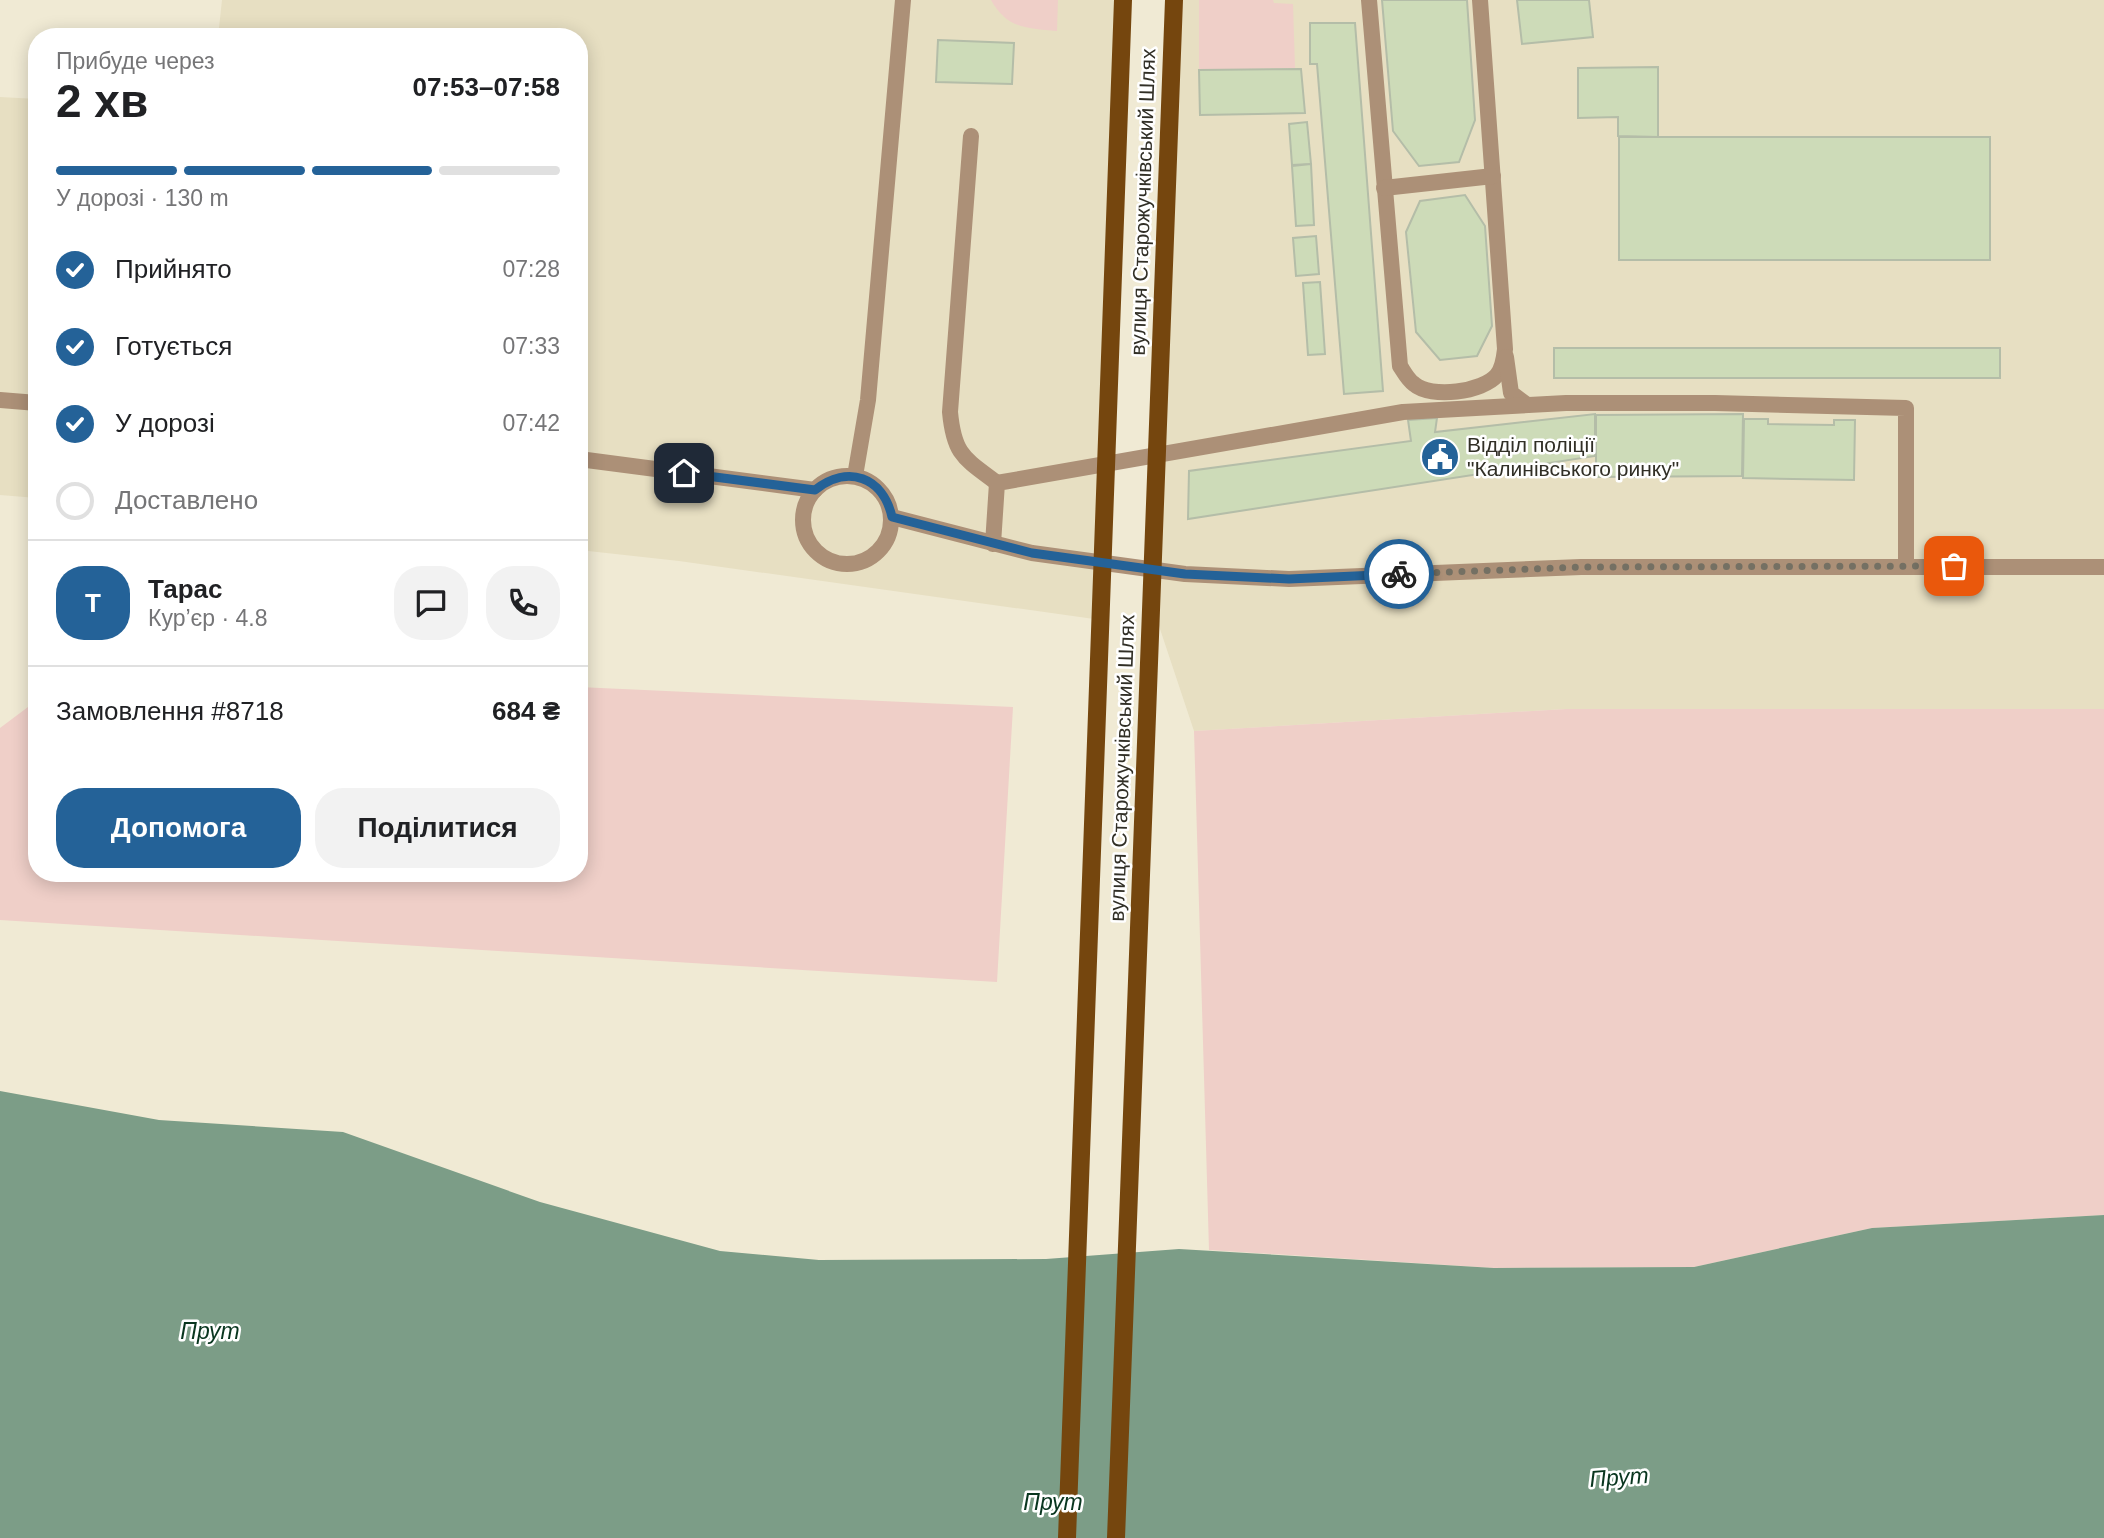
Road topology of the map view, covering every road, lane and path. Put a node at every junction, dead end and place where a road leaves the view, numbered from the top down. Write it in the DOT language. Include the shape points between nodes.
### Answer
graph roads {
  1 [pos="902,0"];
  2 [pos="1123,0"];
  3 [pos="1174,0"];
  4 [pos="1369,0"];
  5 [pos="1480,0"];
  6 [pos="971,136"];
  7 [pos="1493,176"];
  8 [pos="1384,188"];
  9 [pos="1505,349"];
  10 [pos="0,400"];
  11 [pos="28,402"];
  12 [pos="1527,405"];
  13 [pos="588,460"];
  14 [pos="855,476"];
  15 [pos="997,483"];
  16 [pos="815,490"];
  17 [pos="892,517"];
  18 [pos="993,544"];
  19 [pos="1906,566"];
  20 [pos="2104,566"];
  21 [pos="1067,1538"];
  22 [pos="1116,1538"];
  1 -- 14 [label="lane" via="868,400"];
  2 -- 21 [label="main road, вулиця Старожучківський Шлях"];
  3 -- 22 [label="main road, вулиця Старожучківський Шлях"];
  4 -- 8 [label="lane"];
  5 -- 7 [label="lane"];
  6 -- 15 [label="lane" via="950,412 952,438 962,457"];
  7 -- 8 [label="lane"];
  7 -- 9 [label="lane"];
  8 -- 9 [label="lane" via="1400,366 1414,384 1429,392 1452,392 1486,385 1498,374"];
  9 -- 12 [label="lane" via="1511,393"];
  10 -- 11 [label="lane"];
  12 -- 15 [label="lane" via="1403,412"];
  12 -- 19 [label="lane" via="1906,408"];
  13 -- 16 [label="lane"];
  14 -- 16 [label="lane" via="840,476"];
  14 -- 17 [label="lane" via="881,490"];
  15 -- 18 [label="lane"];
  16 -- 17 [label="lane" via="806,502 804,530 809,544 832,562 861,563 874,556 887,538"];
  17 -- 18 [label="lane"];
  18 -- 19 [label="lane" via="1185,574 1289,579 1581,567"];
  19 -- 20 [label="lane"];
}
